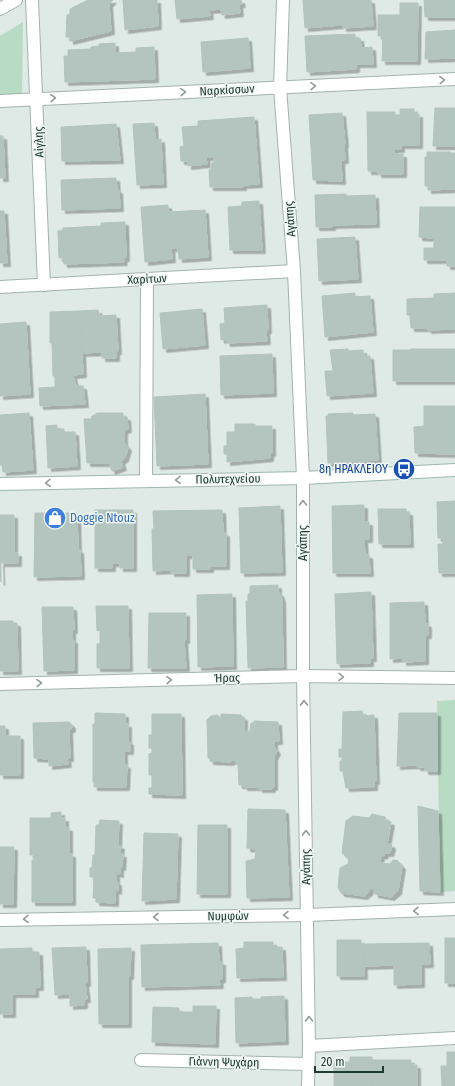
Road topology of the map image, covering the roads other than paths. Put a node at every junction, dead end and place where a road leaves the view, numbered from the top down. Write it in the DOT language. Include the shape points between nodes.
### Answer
graph roads {
  1 [pos="16,0"];
  2 [pos="32,0"];
  3 [pos="283,0"];
  4 [pos="0,9"];
  5 [pos="455,79"];
  6 [pos="280,88"];
  7 [pos="37,98"];
  8 [pos="0,101"];
  9 [pos="294,271"];
  10 [pos="147,279"];
  11 [pos="44,285"];
  12 [pos="0,287"];
  13 [pos="455,470"];
  14 [pos="303,478"];
  15 [pos="146,481"];
  16 [pos="0,484"];
  17 [pos="303,676"];
  18 [pos="455,678"];
  19 [pos="0,684"];
  20 [pos="455,909"];
  21 [pos="307,915"];
  22 [pos="0,920"];
  23 [pos="455,1038"];
  24 [pos="309,1046"];
  25 [pos="141,1060"];
  26 [pos="307,1064"];
  27 [pos="308,1086"];
  1 -- 4 [label="street"];
  2 -- 7 [label="street, Αίγλης"];
  3 -- 6 [label="street, Αγάπης"];
  6 -- 5 [label="street, Ναρκίσσων, one-way"];
  7 -- 6 [label="street, Ναρκίσσων, one-way"];
  6 -- 9 [label="street, Αγάπης"];
  7 -- 8 [label="street, Ναρκίσσων"];
  7 -- 11 [label="street, Αίγλης"];
  9 -- 10 [label="street, Χαρίτων"];
  9 -- 14 [label="street, Αγάπης"];
  10 -- 11 [label="street, Χαρίτων"];
  10 -- 15 [label="street"];
  11 -- 12 [label="street, Χαρίτων"];
  13 -- 14 [label="street, Πολυτεχνείου"];
  14 -- 15 [label="street, Πολυτεχνείου, one-way"];
  17 -- 14 [label="street, Αγάπης, one-way"];
  15 -- 16 [label="street, Πολυτεχνείου, one-way"];
  17 -- 18 [label="street, Ήρας, one-way"];
  19 -- 17 [label="street, Ήρας, one-way"];
  21 -- 17 [label="street, Αγάπης, one-way"];
  20 -- 21 [label="street, Νυμφών, one-way"];
  21 -- 22 [label="street, Νυμφών, one-way"];
  24 -- 21 [label="street, Αγάπης, one-way"];
  23 -- 24 [label="street"];
  24 -- 26 [label="street, Αγάπης"];
  25 -- 26 [label="street, Γιάννη Ψυχάρη"];
  26 -- 27 [label="street, Αγάπης"];
}
